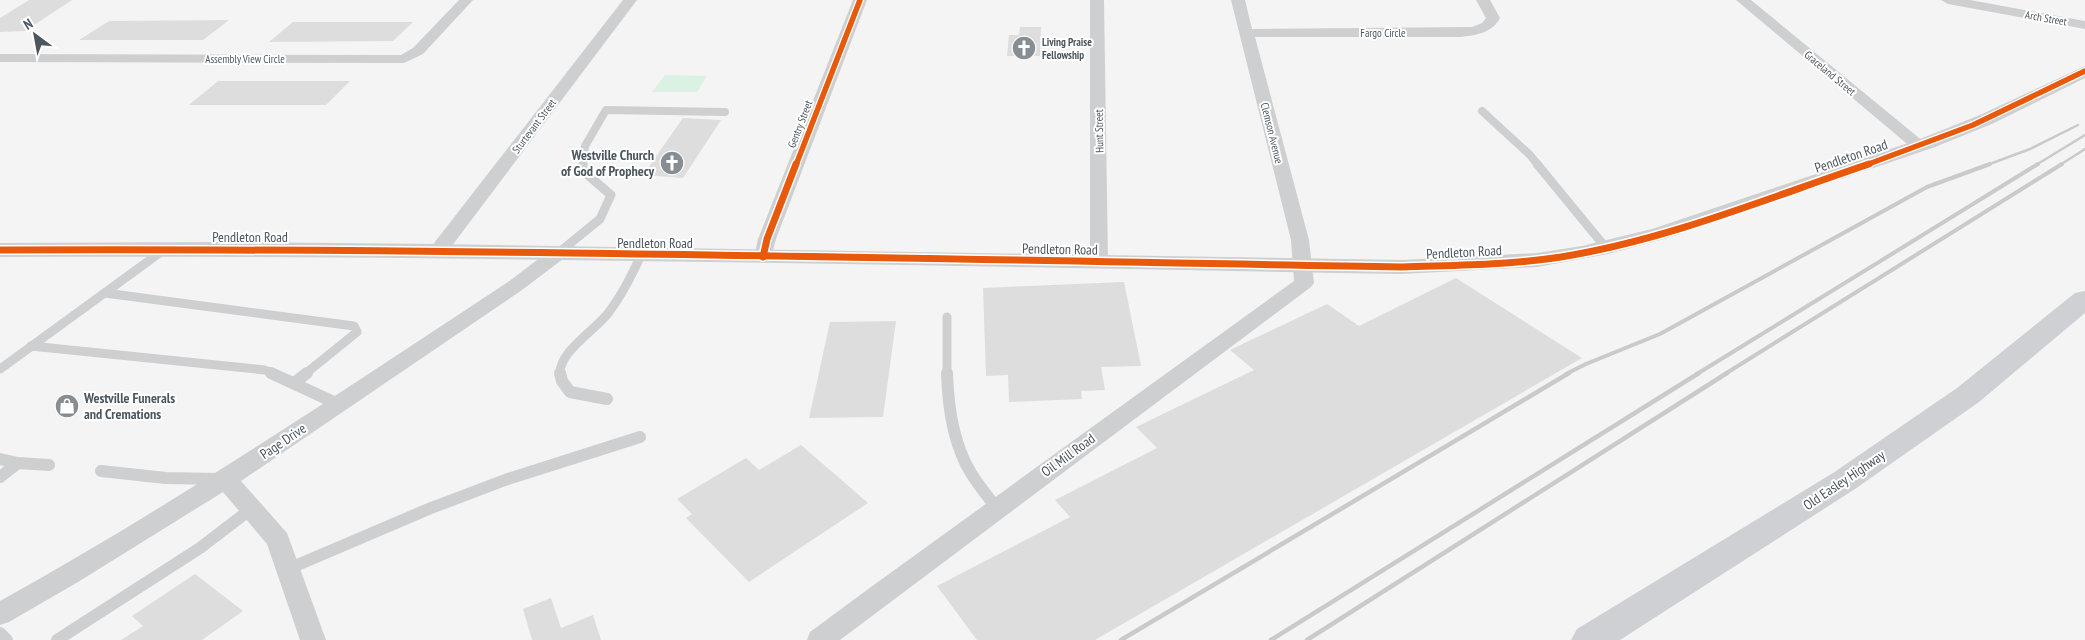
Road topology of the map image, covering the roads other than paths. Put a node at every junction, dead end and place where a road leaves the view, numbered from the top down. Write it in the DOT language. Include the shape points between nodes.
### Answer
graph roads {
  1 [pos="466,0"];
  2 [pos="630,0"];
  3 [pos="860,0"];
  4 [pos="1097,0"];
  5 [pos="1238,0"];
  6 [pos="1483,0"];
  7 [pos="1743,0"];
  8 [pos="1948,0"];
  9 [pos="2085,25"];
  10 [pos="1247,33"];
  11 [pos="0,58"];
  12 [pos="2085,70"];
  13 [pos="1482,111"];
  14 [pos="725,112"];
  15 [pos="1918,146"];
  16 [pos="1606,248"];
  17 [pos="165,249"];
  18 [pos="0,250"];
  19 [pos="438,251"];
  20 [pos="556,255"];
  21 [pos="641,255"];
  22 [pos="763,256"];
  23 [pos="1099,262"];
  24 [pos="1304,266"];
  25 [pos="105,293"];
  26 [pos="2085,299"];
  27 [pos="947,317"];
  28 [pos="31,346"];
  29 [pos="0,369"];
  30 [pos="294,383"];
  31 [pos="607,399"];
  32 [pos="338,404"];
  33 [pos="640,437"];
  34 [pos="0,459"];
  35 [pos="18,463"];
  36 [pos="48,465"];
  37 [pos="101,470"];
  38 [pos="0,477"];
  39 [pos="226,479"];
  40 [pos="996,508"];
  41 [pos="251,509"];
  42 [pos="288,569"];
  43 [pos="0,614"];
  44 [pos="0,634"];
  45 [pos="7,640"];
  46 [pos="57,640"];
  47 [pos="313,640"];
  48 [pos="820,640"];
  49 [pos="1590,640"];
  1 -- 11 [label="street, Assembly View Circle" via="418,51 404,58"];
  2 -- 19 [label="street, Sturtevant Street"];
  3 -- 22 [label="street, Gentry Street"];
  4 -- 23 [label="street, Hunt Street"];
  5 -- 10 [label="street, Clemson Avenue"];
  6 -- 10 [label="street, Fargo Circle" via="1493,18 1486,27 1475,31"];
  7 -- 15 [label="street, Graceland Street"];
  8 -- 9 [label="street, Arch Street"];
  10 -- 24 [label="street, Clemson Avenue"];
  12 -- 15 [label="street, Pendleton Road" via="1982,121"];
  13 -- 16 [label="lane" via="1530,155"];
  14 -- 20 [label="lane" via="606,110 585,146 582,170 611,195 600,219"];
  15 -- 16 [label="street, Pendleton Road" via="1690,225"];
  16 -- 24 [label="street, Pendleton Road" via="1528,261 1473,265"];
  17 -- 18 [label="street, Pendleton Road"];
  17 -- 19 [label="street, Pendleton Road"];
  17 -- 25 [label="lane"];
  19 -- 20 [label="street, Pendleton Road"];
  20 -- 21 [label="street, Pendleton Road"];
  20 -- 32 [label="street, Page Drive"];
  21 -- 22 [label="street, Pendleton Road"];
  21 -- 31 [label="lane" via="622,294 560,368 561,381 570,392"];
  22 -- 23 [label="street, Pendleton Road"];
  23 -- 24 [label="street, Pendleton Road"];
  24 -- 40 [label="street, Oil Mill Road" via="1304,283"];
  25 -- 28 [label="lane"];
  25 -- 30 [label="lane" via="354,326 358,332"];
  26 -- 49 [label="main road, Old Easley Highway" via="1968,394 1844,481"];
  27 -- 40 [label="lane" via="947,363 955,430 971,473"];
  28 -- 29 [label="lane"];
  28 -- 30 [label="lane" via="265,370"];
  30 -- 32 [label="lane"];
  32 -- 39 [label="street, Page Drive"];
  33 -- 42 [label="lane" via="505,480"];
  34 -- 35 [label="lane"];
  35 -- 36 [label="lane"];
  35 -- 38 [label="lane"];
  37 -- 39 [label="lane" via="166,478"];
  39 -- 41 [label="street"];
  39 -- 43 [label="street, Page Drive"];
  40 -- 48 [label="street, Oil Mill Road"];
  41 -- 42 [label="street" via="278,540"];
  41 -- 46 [label="lane" via="200,548"];
  42 -- 47 [label="street"];
  44 -- 45 [label="lane"];
}
